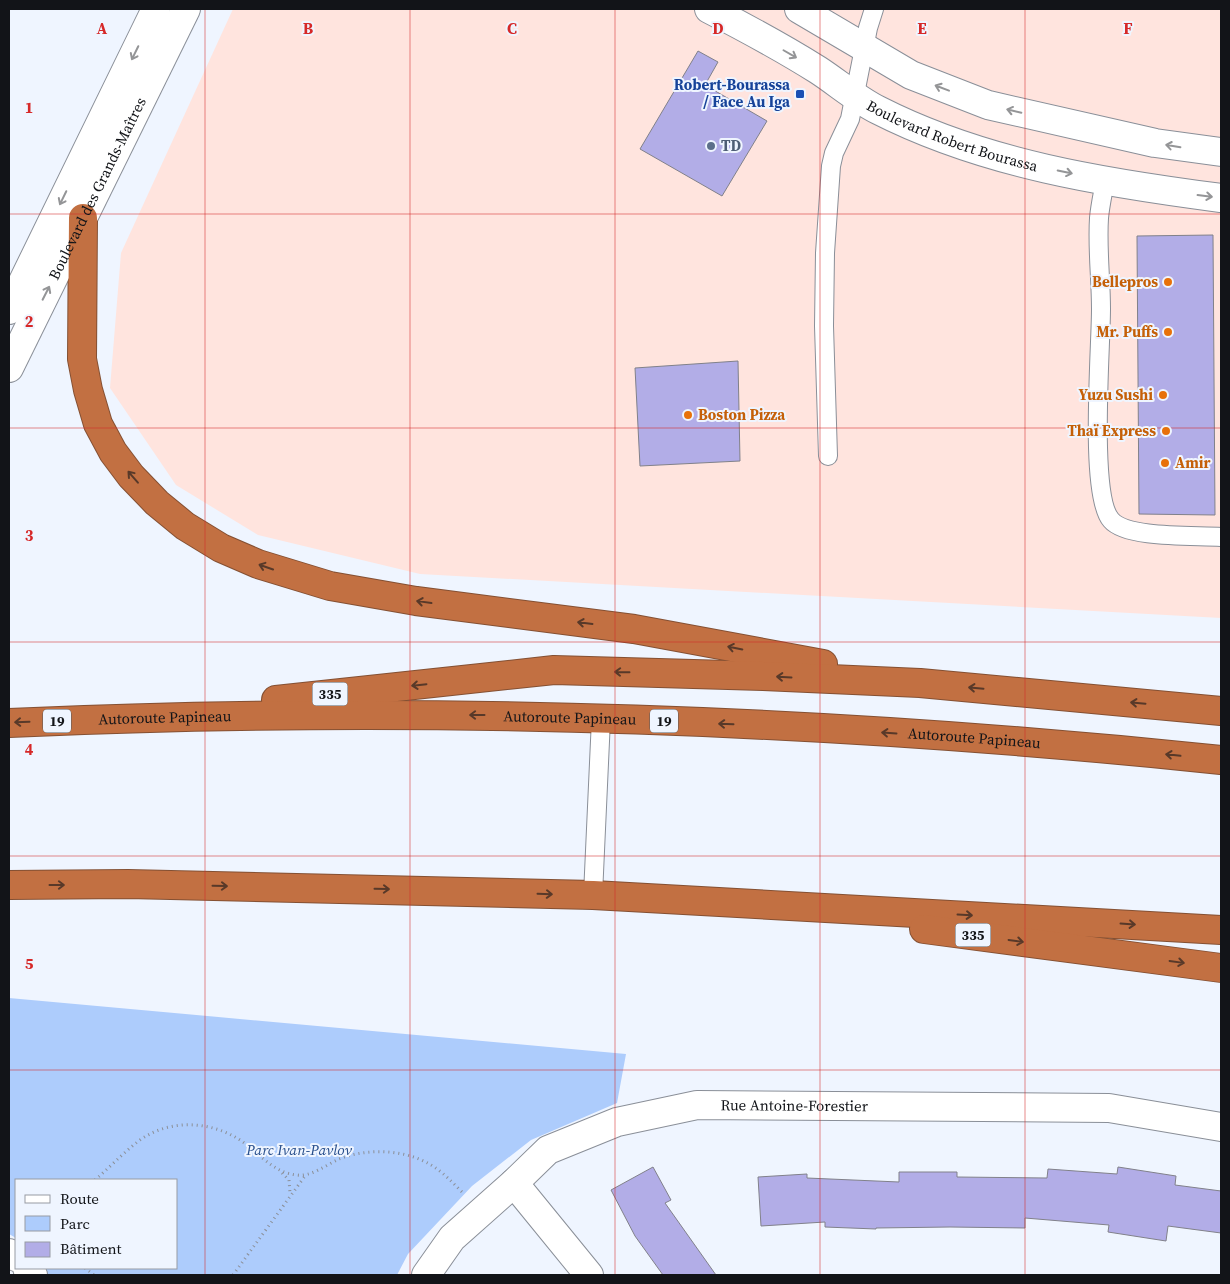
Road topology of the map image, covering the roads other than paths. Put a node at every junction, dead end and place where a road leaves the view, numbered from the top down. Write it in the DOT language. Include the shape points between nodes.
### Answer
graph roads {
  1 [pos="156,9"];
  2 [pos="186,9"];
  3 [pos="709,9"];
  4 [pos="799,9"];
  5 [pos="874,9"];
  6 [pos="864,47"];
  7 [pos="855,97"];
  8 [pos="1221,152"];
  9 [pos="1105,181"];
  10 [pos="1221,198"];
  11 [pos="84,218"];
  12 [pos="9,310"];
  13 [pos="9,368"];
  14 [pos="828,456"];
  15 [pos="1221,537"];
  16 [pos="920,683"];
  17 [pos="1221,711"];
  18 [pos="106,718"];
  19 [pos="601,719"];
  20 [pos="9,723"];
  21 [pos="1221,760"];
  22 [pos="9,885"];
  23 [pos="593,895"];
  24 [pos="724,902"];
  25 [pos="1221,930"];
  26 [pos="1221,968"];
  27 [pos="1221,1127"];
  28 [pos="514,1184"];
  29 [pos="426,1275"];
  30 [pos="589,1275"];
  1 -- 12 [label="street, Boulevard des Grands-Maîtres, one-way"];
  2 -- 11 [label="street, Boulevard des Grands-Maîtres"];
  3 -- 7 [label="street, Boulevard Robert Bourassa, one-way" via="817,69"];
  4 -- 6 [label="street"];
  5 -- 6 [label="lane"];
  6 -- 7 [label="lane"];
  8 -- 6 [label="street, one-way" via="1155,143 988,104 911,75"];
  7 -- 9 [label="street, Boulevard Robert Bourassa, one-way" via="897,119 966,146 1015,162"];
  7 -- 14 [label="lane" via="849,123 831,166 824,326"];
  9 -- 10 [label="street, Boulevard Robert Bourassa, one-way"];
  9 -- 15 [label="lane" via="1099,218 1099,454 1104,506 1110,519 1128,531"];
  13 -- 11 [label="street, Boulevard des Grands-Maîtres, one-way"];
  16 -- 11 [label="highway, one-way" via="634,629 416,601 330,586 258,564 221,548 185,526 157,503 112,452 98,424 82,359"];
  17 -- 16 [label="highway, 335, one-way"];
  16 -- 18 [label="highway, 335, one-way" via="554,670"];
  19 -- 18 [label="highway, Autoroute Papineau / 19, one-way" via="499,715"];
  18 -- 20 [label="highway, Autoroute Papineau / 19, one-way"];
  21 -- 19 [label="highway, Autoroute Papineau / 19, one-way" via="920,734"];
  19 -- 23 [label="lane"];
  22 -- 23 [label="highway, one-way" via="138,884"];
  23 -- 24 [label="highway"];
  24 -- 25 [label="highway, one-way"];
  24 -- 26 [label="highway, 335, one-way"];
  27 -- 28 [label="street, Rue Antoine-Forestier" via="1109,1108 697,1105 617,1122 548,1150"];
  28 -- 29 [label="street, Rue Antoine-Forestier" via="452,1238"];
  28 -- 30 [label="street"];
}
